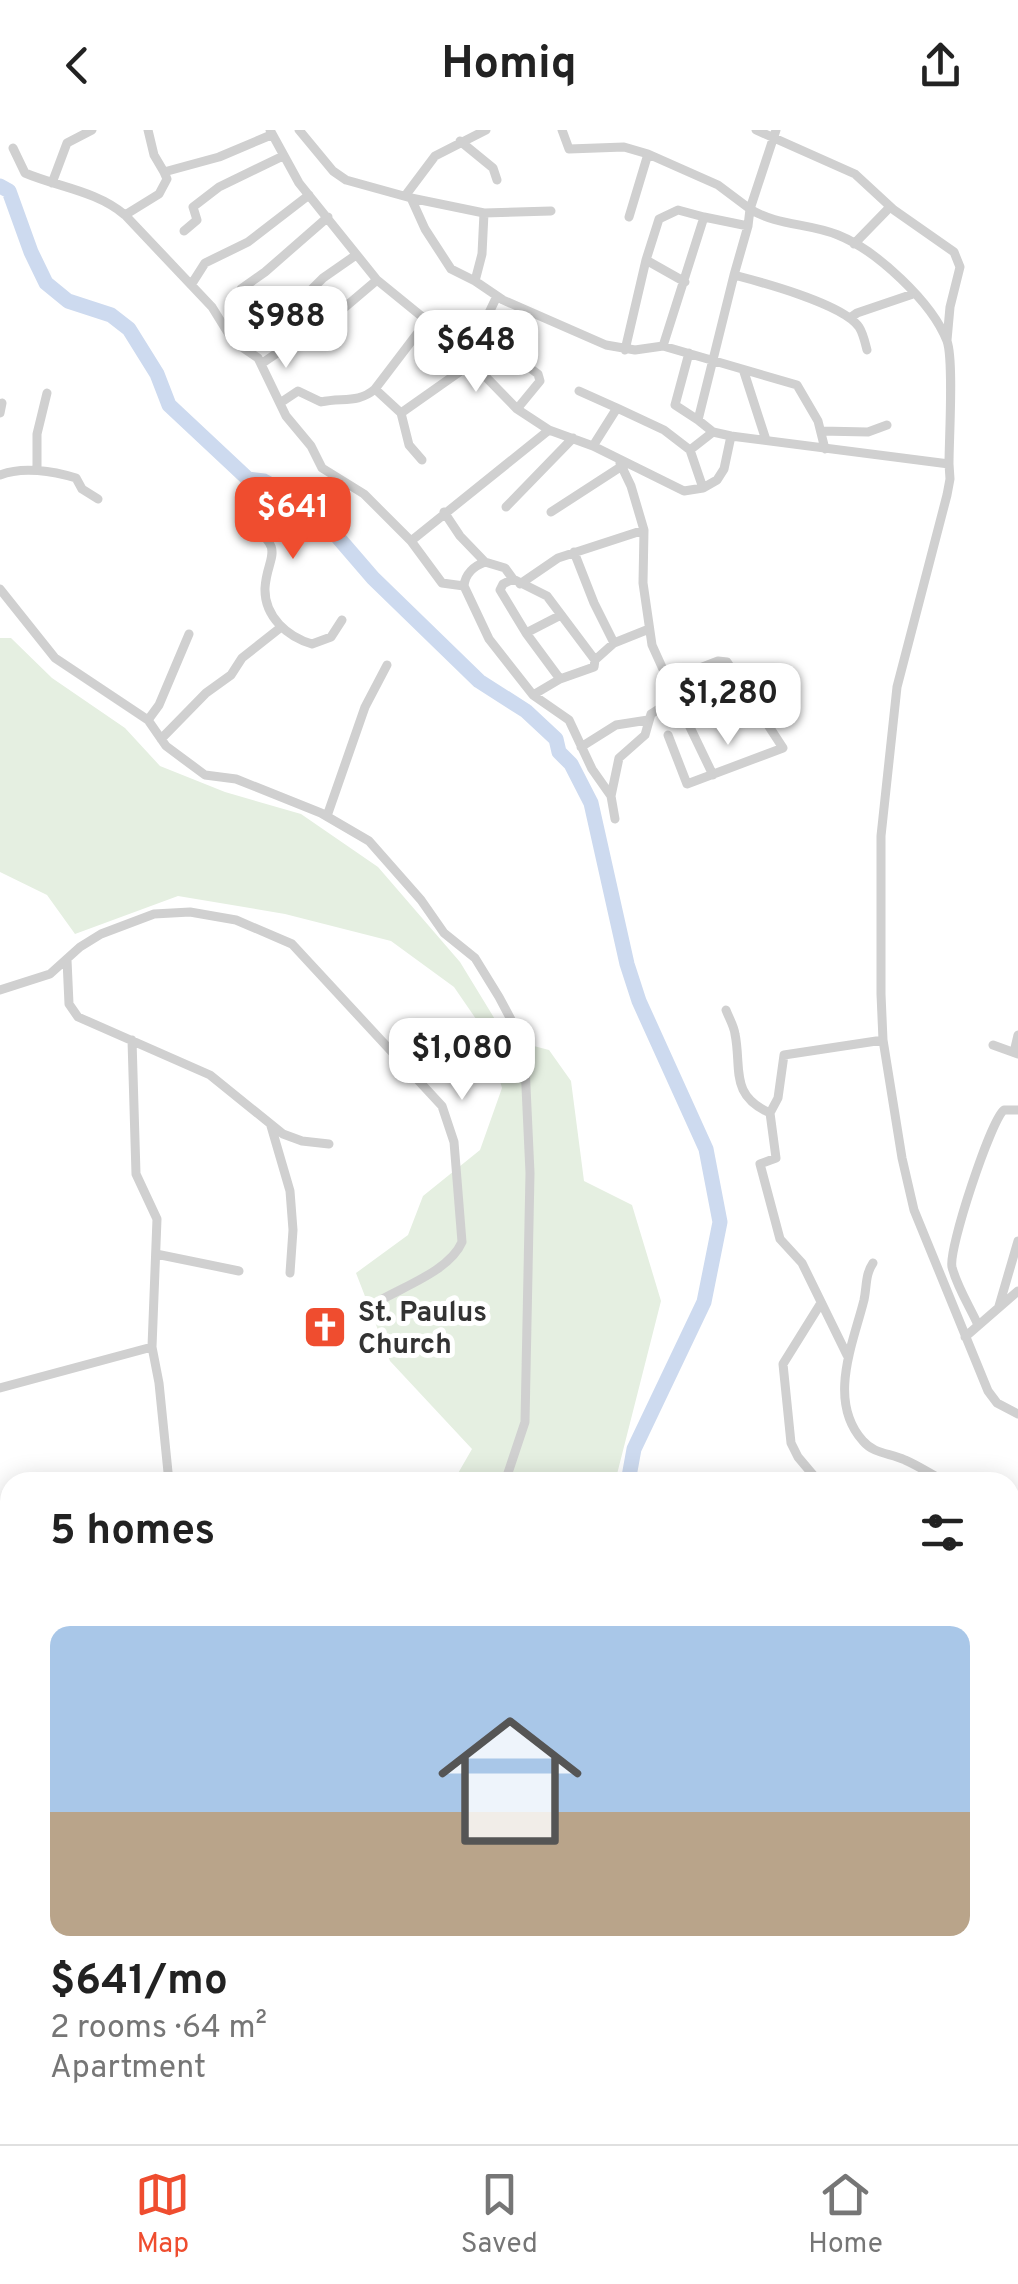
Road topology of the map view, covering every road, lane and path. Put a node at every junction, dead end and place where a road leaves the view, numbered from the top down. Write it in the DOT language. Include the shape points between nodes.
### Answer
graph roads {
  1 [pos="92,130"];
  2 [pos="148,130"];
  3 [pos="299,130"];
  4 [pos="486,130"];
  5 [pos="562,130"];
  6 [pos="756,130"];
  7 [pos="270,132"];
  8 [pos="775,133"];
  9 [pos="465,136"];
  10 [pos="13,148"];
  11 [pos="648,154"];
  12 [pos="283,156"];
  13 [pos="164,172"];
  14 [pos="497,180"];
  15 [pos="52,183"];
  16 [pos="309,195"];
  17 [pos="408,197"];
  18 [pos="890,207"];
  19 [pos="750,209"];
  20 [pos="552,211"];
  21 [pos="484,213"];
  22 [pos="125,215"];
  23 [pos="629,216"];
  24 [pos="704,217"];
  25 [pos="328,218"];
  26 [pos="748,226"];
  27 [pos="184,231"];
  28 [pos="854,244"];
  29 [pos="356,255"];
  30 [pos="646,260"];
  31 [pos="734,275"];
  32 [pos="377,280"];
  33 [pos="475,281"];
  34 [pos="684,282"];
  35 [pos="191,285"];
  36 [pos="240,289"];
  37 [pos="914,294"];
  38 [pos="497,296"];
  39 [pos="850,318"];
  40 [pos="331,319"];
  41 [pos="426,322"];
  42 [pos="946,340"];
  43 [pos="662,346"];
  44 [pos="625,350"];
  45 [pos="868,350"];
  46 [pos="689,353"];
  47 [pos="714,360"];
  48 [pos="472,363"];
  49 [pos="261,364"];
  50 [pos="744,372"];
  51 [pos="376,390"];
  52 [pos="579,391"];
  53 [pos="48,393"];
  54 [pos="280,403"];
  55 [pos="617,408"];
  56 [pos="517,409"];
  57 [pos="401,413"];
  58 [pos="698,420"];
  59 [pos="887,425"];
  60 [pos="548,430"];
  61 [pos="820,430"];
  62 [pos="713,432"];
  63 [pos="731,436"];
  64 [pos="572,438"];
  65 [pos="766,440"];
  66 [pos="593,446"];
  67 [pos="825,449"];
  68 [pos="690,450"];
  69 [pos="422,460"];
  70 [pos="620,463"];
  71 [pos="949,464"];
  72 [pos="37,470"];
  73 [pos="0,475"];
  74 [pos="703,488"];
  75 [pos="98,499"];
  76 [pos="506,507"];
  77 [pos="444,512"];
  78 [pos="550,512"];
  79 [pos="252,526"];
  80 [pos="644,530"];
  81 [pos="410,541"];
  82 [pos="574,552"];
  83 [pos="485,562"];
  84 [pos="517,581"];
  85 [pos="464,586"];
  86 [pos="0,589"];
  87 [pos="559,616"];
  88 [pos="342,620"];
  89 [pos="280,628"];
  90 [pos="649,629"];
  91 [pos="526,633"];
  92 [pos="189,634"];
  93 [pos="614,643"];
  94 [pos="595,660"];
  95 [pos="388,666"];
  96 [pos="560,679"];
  97 [pos="669,680"];
  98 [pos="533,695"];
  99 [pos="676,698"];
  100 [pos="148,720"];
  101 [pos="648,720"];
  102 [pos="668,736"];
  103 [pos="161,739"];
  104 [pos="580,747"];
  105 [pos="713,775"];
  106 [pos="611,796"];
  107 [pos="327,816"];
  108 [pos="615,819"];
  109 [pos="67,960"];
  110 [pos="0,990"];
  111 [pos="726,1010"];
  112 [pos="1018,1035"];
  113 [pos="132,1040"];
  114 [pos="883,1040"];
  115 [pos="993,1046"];
  116 [pos="1016,1053"];
  117 [pos="1018,1110"];
  118 [pos="770,1113"];
  119 [pos="272,1126"];
  120 [pos="330,1144"];
  121 [pos="1018,1241"];
  122 [pos="156,1254"];
  123 [pos="873,1263"];
  124 [pos="238,1272"];
  125 [pos="290,1273"];
  126 [pos="1018,1290"];
  127 [pos="379,1301"];
  128 [pos="821,1302"];
  129 [pos="999,1307"];
  130 [pos="978,1326"];
  131 [pos="965,1336"];
  132 [pos="152,1348"];
  133 [pos="847,1355"];
  134 [pos="0,1388"];
  135 [pos="1018,1414"];
  136 [pos="168,1472"];
  137 [pos="509,1472"];
  138 [pos="811,1472"];
  139 [pos="928,1472"];
  1 -- 15 [label="street" via="67,143"];
  2 -- 13 [label="street"];
  3 -- 17 [label="street" via="346,180"];
  4 -- 9 [label="street"];
  5 -- 11 [label="street" via="568,149 624,147"];
  6 -- 8 [label="street"];
  7 -- 12 [label="street"];
  7 -- 13 [label="street" via="219,157"];
  8 -- 18 [label="street" via="855,174"];
  8 -- 19 [label="street"];
  9 -- 14 [label="street"];
  9 -- 17 [label="street" via="435,156"];
  10 -- 15 [label="street" via="24,173"];
  11 -- 19 [label="street" via="718,185"];
  11 -- 23 [label="street"];
  12 -- 16 [label="street"];
  12 -- 27 [label="street" via="193,207 197,220"];
  13 -- 22 [label="street" via="159,194"];
  15 -- 22 [label="street"];
  16 -- 25 [label="street"];
  16 -- 35 [label="street" via="248,242 205,263"];
  17 -- 21 [label="street"];
  17 -- 33 [label="street" via="450,270"];
  18 -- 28 [label="street"];
  18 -- 42 [label="street" via="958,258"];
  19 -- 26 [label="street"];
  19 -- 28 [label="street"];
  20 -- 21 [label="street"];
  21 -- 33 [label="street"];
  22 -- 35 [label="street"];
  24 -- 26 [label="street"];
  24 -- 30 [label="street" via="678,210 664,215"];
  24 -- 34 [label="street"];
  25 -- 29 [label="street"];
  25 -- 36 [label="street"];
  26 -- 31 [label="street"];
  28 -- 37 [label="street"];
  29 -- 32 [label="street"];
  29 -- 49 [label="street" via="294,307 293,321 278,332 282,350"];
  30 -- 34 [label="street"];
  30 -- 44 [label="street"];
  31 -- 39 [label="street"];
  31 -- 47 [label="street"];
  32 -- 40 [label="street"];
  32 -- 41 [label="street"];
  33 -- 38 [label="street"];
  34 -- 43 [label="street"];
  35 -- 49 [label="street" via="233,340"];
  37 -- 39 [label="street"];
  37 -- 42 [label="street"];
  38 -- 44 [label="street"];
  38 -- 56 [label="street" via="487,317 540,381"];
  39 -- 45 [label="street"];
  41 -- 48 [label="street"];
  41 -- 51 [label="street"];
  42 -- 71 [label="street"];
  43 -- 44 [label="street"];
  43 -- 46 [label="street"];
  46 -- 47 [label="street"];
  46 -- 58 [label="street" via="675,405"];
  47 -- 50 [label="street"];
  47 -- 58 [label="street"];
  48 -- 56 [label="street"];
  48 -- 57 [label="street"];
  49 -- 54 [label="street"];
  50 -- 61 [label="street" via="797,385"];
  50 -- 65 [label="street"];
  51 -- 54 [label="street" via="361,400 321,402 298,392"];
  51 -- 57 [label="street"];
  52 -- 55 [label="street"];
  53 -- 72 [label="street" via="37,434"];
  54 -- 81 [label="street" via="322,468 364,494"];
  55 -- 66 [label="street"];
  55 -- 68 [label="street"];
  56 -- 60 [label="street"];
  57 -- 69 [label="street" via="409,445"];
  58 -- 62 [label="street"];
  59 -- 61 [label="street" via="868,432"];
  60 -- 64 [label="street"];
  60 -- 77 [label="street"];
  61 -- 67 [label="street"];
  62 -- 63 [label="street"];
  62 -- 68 [label="street"];
  63 -- 65 [label="street"];
  63 -- 74 [label="street" via="724,469"];
  64 -- 66 [label="street"];
  64 -- 76 [label="street"];
  65 -- 67 [label="street"];
  66 -- 70 [label="street"];
  67 -- 71 [label="street"];
  68 -- 74 [label="street"];
  70 -- 74 [label="street" via="684,492"];
  70 -- 78 [label="street"];
  70 -- 80 [label="street"];
  71 -- 114 [label="street" via="895,705 881,836"];
  72 -- 73 [label="street"];
  72 -- 75 [label="street" via="76,478"];
  77 -- 81 [label="street"];
  77 -- 83 [label="street"];
  79 -- 89 [label="street" via="272,547 266,595"];
  80 -- 82 [label="street"];
  80 -- 90 [label="street"];
  81 -- 85 [label="street" via="442,582"];
  82 -- 84 [label="street"];
  82 -- 93 [label="street"];
  83 -- 84 [label="street" via="505,568"];
  83 -- 85 [label="street" via="471,570"];
  84 -- 87 [label="street" via="546,596"];
  84 -- 91 [label="street" via="500,590"];
  85 -- 98 [label="street" via="479,623"];
  86 -- 100 [label="street" via="55,658"];
  87 -- 91 [label="street"];
  87 -- 94 [label="street"];
  88 -- 89 [label="street" via="331,637 312,644"];
  89 -- 103 [label="street"];
  90 -- 93 [label="street"];
  90 -- 97 [label="street"];
  91 -- 96 [label="street"];
  92 -- 100 [label="street"];
  93 -- 94 [label="street"];
  94 -- 96 [label="street" via="594,667"];
  95 -- 107 [label="street" via="365,707"];
  96 -- 98 [label="street"];
  97 -- 99 [label="street"];
  97 -- 105 [label="street" via="728,662 783,745 780,752"];
  98 -- 104 [label="street" via="566,715"];
  99 -- 101 [label="street"];
  99 -- 105 [label="street"];
  100 -- 103 [label="street"];
  101 -- 104 [label="street" via="616,724"];
  101 -- 106 [label="street" via="640,741 619,758"];
  102 -- 105 [label="street" via="685,782"];
  103 -- 107 [label="street" via="206,775 236,779"];
  104 -- 106 [label="street"];
  106 -- 108 [label="street"];
  107 -- 137 [label="street" via="369,841 444,933 475,958 524,1044 530,1173 526,1412"];
  109 -- 110 [label="street" via="50,974"];
  109 -- 113 [label="street" via="72,1012"];
  109 -- 127 [label="street" via="102,934 154,914 236,920 292,944 400,1060 446,1112 462,1242 448,1261"];
  111 -- 118 [label="street" via="738,1080 758,1108"];
  112 -- 116 [label="street"];
  113 -- 119 [label="street" via="210,1075"];
  113 -- 122 [label="street" via="136,1174 157,1218"];
  114 -- 118 [label="street" via="784,1055"];
  114 -- 131 [label="street" via="914,1210"];
  115 -- 116 [label="street"];
  117 -- 130 [label="street" via="1004,1110 994,1120 953,1248 951,1264"];
  118 -- 128 [label="street" via="776,1158 760,1163 780,1239 802,1262"];
  119 -- 120 [label="street" via="302,1141"];
  119 -- 125 [label="street" via="290,1191"];
  121 -- 129 [label="street"];
  122 -- 124 [label="street"];
  122 -- 132 [label="street"];
  123 -- 133 [label="street"];
  126 -- 129 [label="street"];
  128 -- 133 [label="street"];
  128 -- 138 [label="street" via="783,1364 791,1443"];
  129 -- 130 [label="street"];
  130 -- 131 [label="street"];
  131 -- 135 [label="street" via="988,1391"];
  132 -- 134 [label="street"];
  132 -- 136 [label="street"];
  133 -- 139 [label="street" via="849,1418 864,1444"];
}
